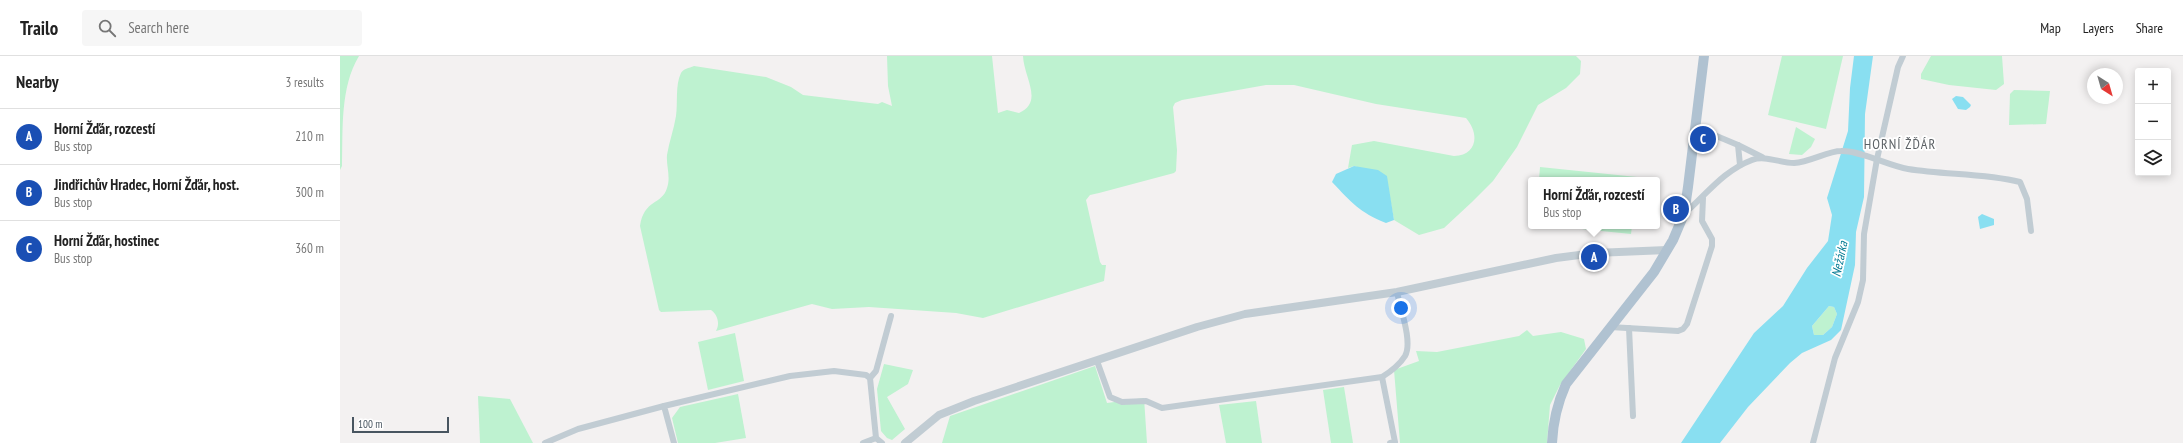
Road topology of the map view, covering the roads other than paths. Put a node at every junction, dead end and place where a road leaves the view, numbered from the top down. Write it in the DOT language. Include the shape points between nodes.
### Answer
graph roads {
  1 [pos="1704,56"];
  2 [pos="1903,56"];
  3 [pos="1695,127"];
  4 [pos="1738,145"];
  5 [pos="1762,157"];
  6 [pos="1877,160"];
  7 [pos="1740,165"];
  8 [pos="1703,198"];
  9 [pos="1684,214"];
  10 [pos="2031,231"];
  11 [pos="1667,250"];
  12 [pos="1397,292"];
  13 [pos="892,316"];
  14 [pos="1610,327"];
  15 [pos="1629,328"];
  16 [pos="1097,360"];
  17 [pos="1382,377"];
  18 [pos="870,378"];
  19 [pos="664,406"];
  20 [pos="1633,416"];
  21 [pos="876,438"];
  22 [pos="545,443"];
  23 [pos="674,443"];
  24 [pos="863,443"];
  25 [pos="882,443"];
  26 [pos="905,443"];
  27 [pos="1390,443"];
  28 [pos="1552,443"];
  29 [pos="1813,443"];
  1 -- 3 [label="main road"];
  2 -- 6 [label="street" via="1898,67"];
  3 -- 4 [label="street"];
  3 -- 9 [label="main road"];
  4 -- 5 [label="street"];
  4 -- 7 [label="street"];
  5 -- 6 [label="street" via="1771,161 1802,162 1841,151"];
  5 -- 7 [label="street"];
  6 -- 10 [label="street" via="1906,169 2005,178 2020,182 2027,199"];
  6 -- 29 [label="street" via="1864,234 1858,302 1835,358"];
  7 -- 8 [label="street" via="1717,181"];
  8 -- 9 [label="street"];
  8 -- 15 [label="street" via="1702,221 1712,239 1712,246 1688,324 1678,331"];
  9 -- 11 [label="main road"];
  11 -- 12 [label="street" via="1595,253 1556,258"];
  11 -- 14 [label="main road" via="1654,272"];
  12 -- 16 [label="street" via="1245,314 1197,326"];
  12 -- 17 [label="street" via="1408,346 1405,356"];
  13 -- 18 [label="street" via="876,371"];
  14 -- 15 [label="street"];
  14 -- 28 [label="main road" via="1566,384 1553,421"];
  15 -- 20 [label="street"];
  16 -- 17 [label="street" via="1110,397 1122,402 1146,401 1162,408"];
  16 -- 26 [label="street" via="974,401 939,416"];
  17 -- 27 [label="street" via="1395,442"];
  18 -- 19 [label="street" via="866,375 834,371 790,376"];
  18 -- 21 [label="street"];
  19 -- 22 [label="street" via="578,429"];
  19 -- 23 [label="street"];
  21 -- 24 [label="street"];
  21 -- 25 [label="street"];
}
